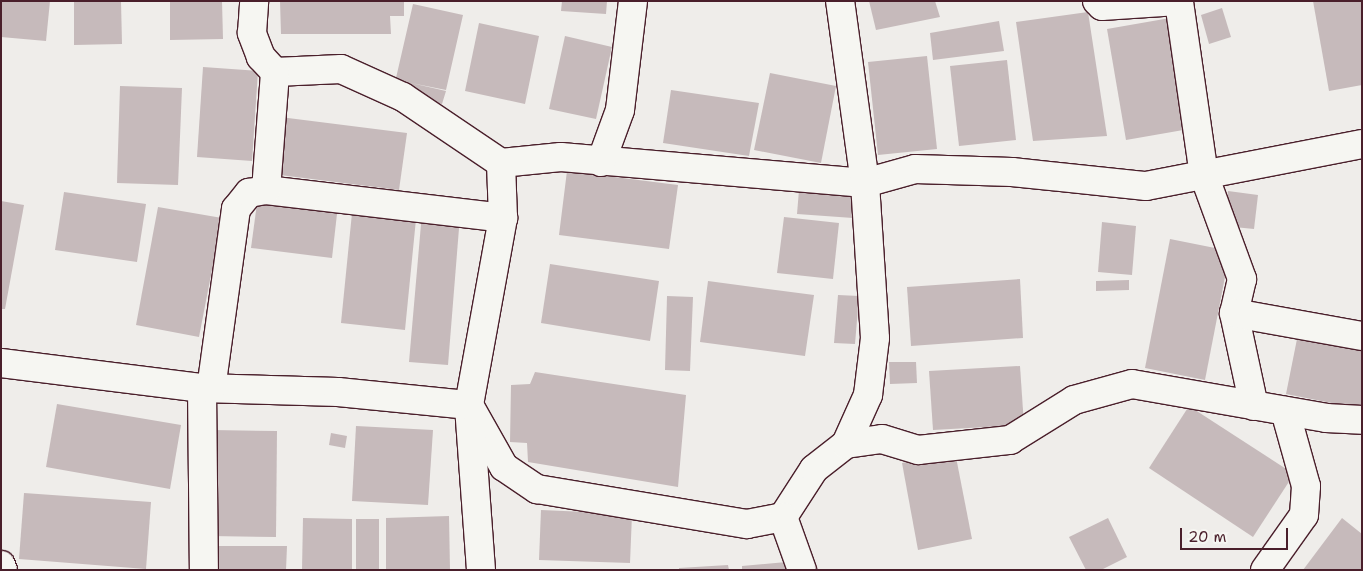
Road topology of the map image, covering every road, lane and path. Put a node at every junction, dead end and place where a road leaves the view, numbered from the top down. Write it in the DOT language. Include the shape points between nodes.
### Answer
graph roads {
  1 [pos="254,1"];
  2 [pos="634,1"];
  3 [pos="840,1"];
  4 [pos="1097,1"];
  5 [pos="1179,2"];
  6 [pos="275,72"];
  7 [pos="1362,144"];
  8 [pos="600,162"];
  9 [pos="501,163"];
  10 [pos="1204,175"];
  11 [pos="865,183"];
  12 [pos="266,190"];
  13 [pos="503,218"];
  14 [pos="1234,313"];
  15 [pos="1362,336"];
  16 [pos="1,363"];
  17 [pos="207,388"];
  18 [pos="468,406"];
  19 [pos="1254,406"];
  20 [pos="1285,411"];
  21 [pos="1362,420"];
  22 [pos="846,444"];
  23 [pos="783,517"];
  24 [pos="1,565"];
  25 [pos="3,570"];
  26 [pos="204,570"];
  27 [pos="481,570"];
  28 [pos="802,570"];
  29 [pos="1264,570"];
  1 -- 6 [label="street" via="252,33 261,57"];
  2 -- 8 [label="street" via="620,110"];
  3 -- 11 [label="street"];
  4 -- 5 [label="street" via="1102,6"];
  5 -- 10 [label="street"];
  6 -- 9 [label="street" via="341,69 403,97"];
  6 -- 12 [label="street"];
  7 -- 10 [label="street"];
  8 -- 9 [label="street" via="561,157"];
  8 -- 11 [label="street"];
  9 -- 13 [label="street"];
  10 -- 11 [label="street" via="1146,186 1012,172 915,169"];
  10 -- 14 [label="street" via="1242,279"];
  11 -- 22 [label="street" via="876,338 868,395"];
  12 -- 13 [label="street"];
  12 -- 17 [label="street" via="250,192 236,209"];
  13 -- 18 [label="street"];
  14 -- 15 [label="street"];
  14 -- 19 [label="street"];
  16 -- 17 [label="street"];
  17 -- 18 [label="street" via="338,392"];
  17 -- 26 [label="street"];
  18 -- 23 [label="street" via="504,467 537,489 747,524"];
  18 -- 27 [label="street"];
  19 -- 20 [label="street"];
  19 -- 22 [label="street" via="1132,384 1074,400 1010,440 918,450 882,438"];
  20 -- 21 [label="street"];
  20 -- 29 [label="street" via="1306,486 1304,515"];
  22 -- 23 [label="street" via="814,469"];
  23 -- 28 [label="street"];
  24 -- 25 [label="street"];
}
